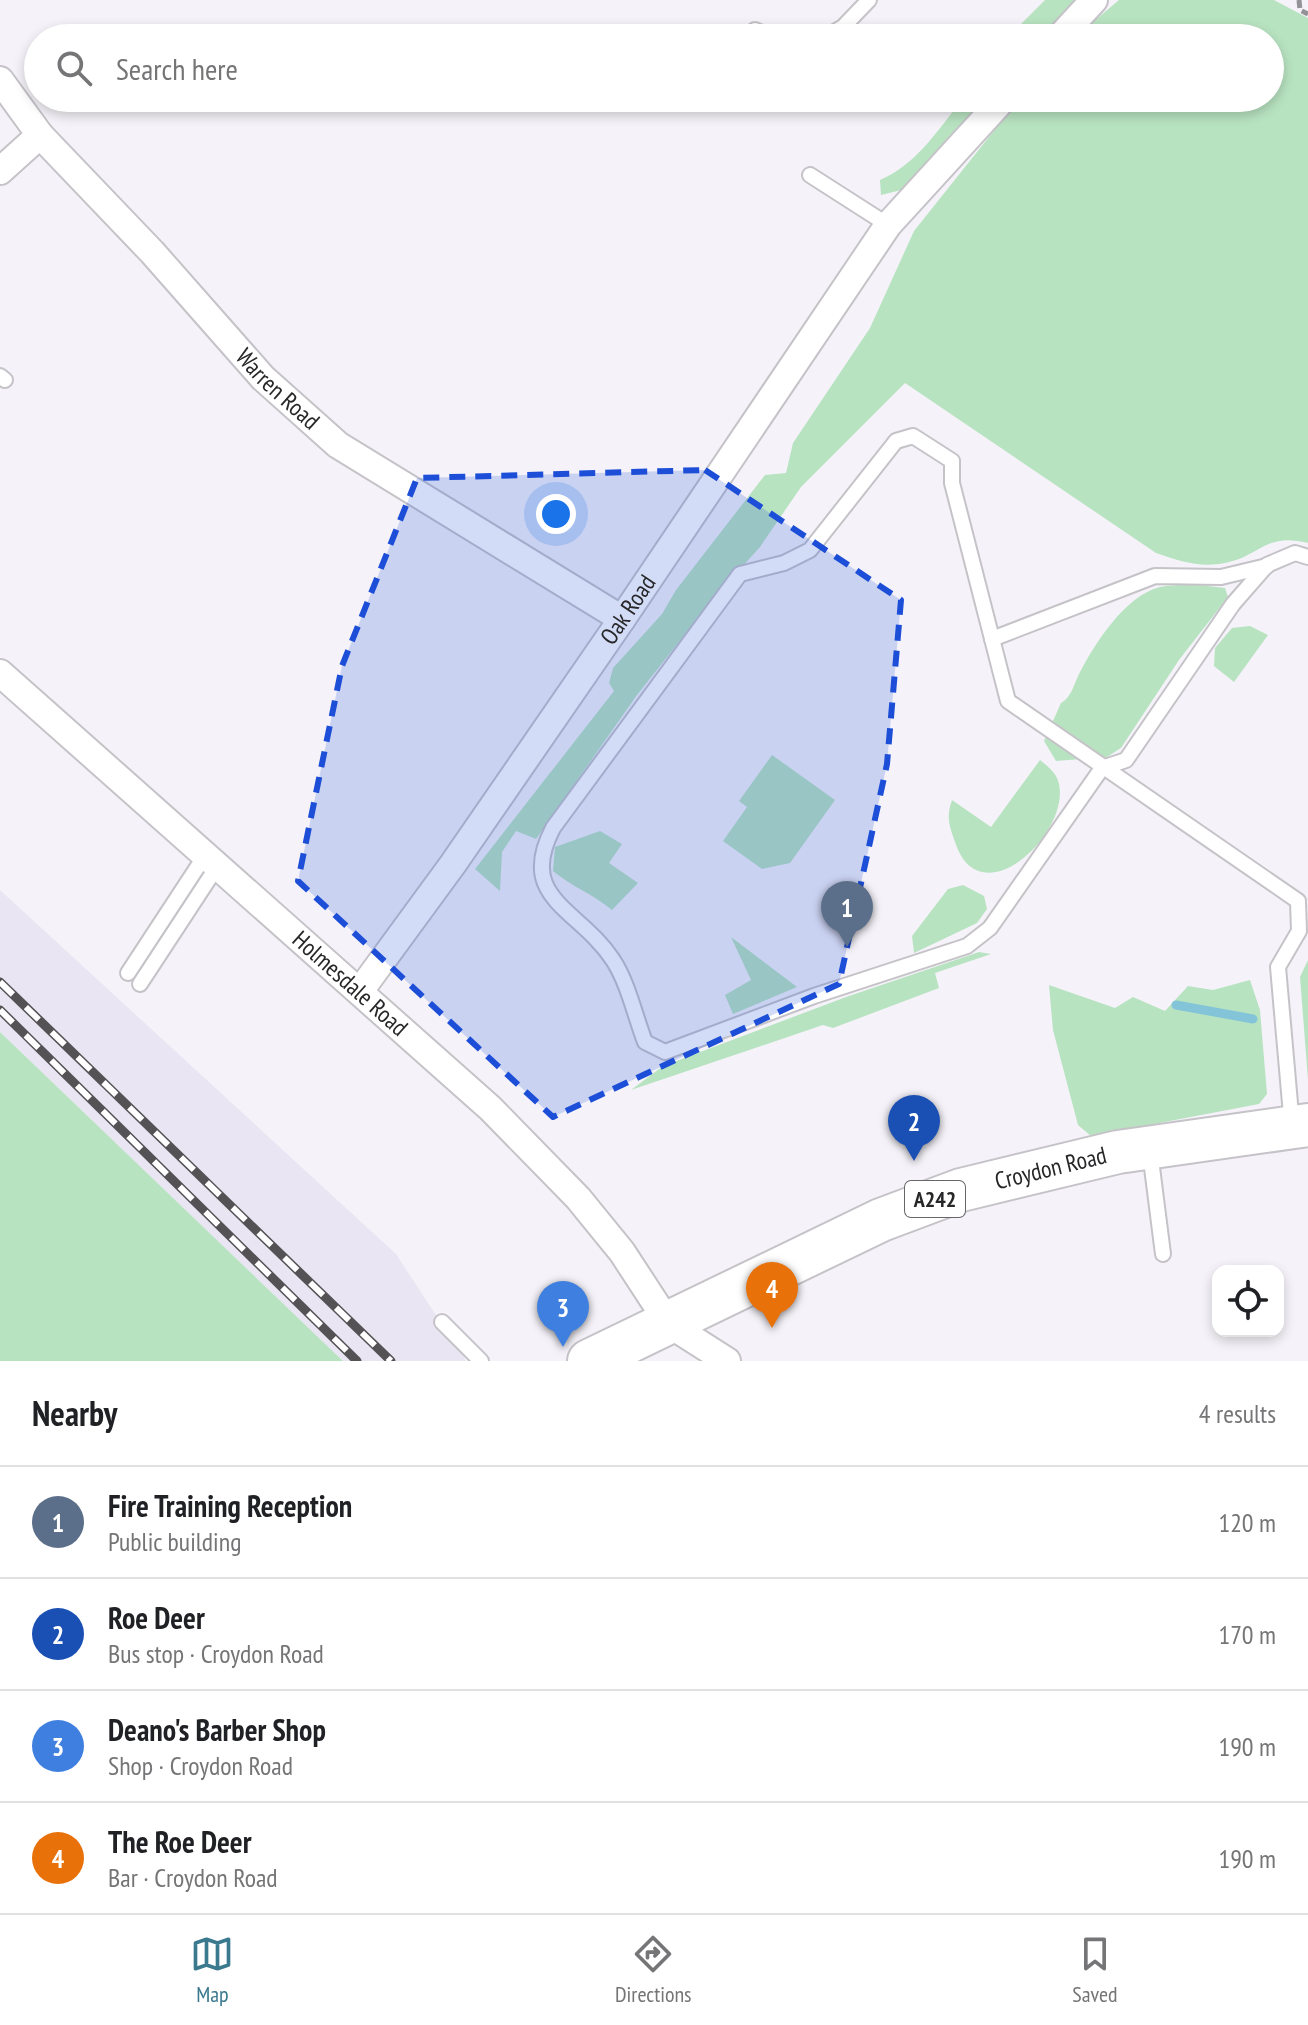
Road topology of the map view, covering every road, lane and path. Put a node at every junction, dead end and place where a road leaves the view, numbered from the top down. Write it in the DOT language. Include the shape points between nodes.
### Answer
graph roads {
  1 [pos="869,0"];
  2 [pos="1094,0"];
  3 [pos="1299,0"];
  4 [pos="1308,14"];
  5 [pos="846,24"];
  6 [pos="1072,24"];
  7 [pos="0,80"];
  8 [pos="991,112"];
  9 [pos="40,135"];
  10 [pos="0,171"];
  11 [pos="810,175"];
  12 [pos="888,225"];
  13 [pos="1308,557"];
  14 [pos="1267,565"];
  15 [pos="622,619"];
  16 [pos="992,639"];
  17 [pos="0,673"];
  18 [pos="1102,768"];
  19 [pos="212,860"];
  20 [pos="1303,929"];
  21 [pos="128,973"];
  22 [pos="140,984"];
  23 [pos="360,991"];
  24 [pos="1300,1126"];
  25 [pos="1150,1147"];
  26 [pos="1163,1254"];
  27 [pos="442,1322"];
  28 [pos="669,1324"];
  29 [pos="594,1360"];
  30 [pos="481,1361"];
  31 [pos="727,1361"];
  1 -- 5 [label="lane"];
  2 -- 6 [label="street"];
  3 -- 4 [label="path" via="1300,10"];
  7 -- 9 [label="street, Warren Road"];
  8 -- 12 [label="street, Oak Road"];
  9 -- 10 [label="street"];
  9 -- 15 [label="street, Warren Road" via="263,378 338,445"];
  11 -- 12 [label="lane"];
  12 -- 15 [label="street, Oak Road"];
  13 -- 14 [label="lane" via="1295,553"];
  14 -- 16 [label="lane" via="1221,577 1155,576"];
  14 -- 18 [label="lane" via="1233,604 1126,760"];
  15 -- 23 [label="street, Oak Road"];
  16 -- 18 [label="lane" via="1008,701"];
  16 -- 18 [label="lane" via="952,483 952,461 913,436 896,441 810,550 740,574 541,851 540,876 548,893 615,963 645,1042 665,1052 967,946 990,928"];
  17 -- 19 [label="street, Holmesdale Road"];
  18 -- 20 [label="lane" via="1298,901"];
  19 -- 21 [label="lane"];
  19 -- 22 [label="lane"];
  19 -- 23 [label="street, Holmesdale Road"];
  20 -- 24 [label="lane" via="1278,967"];
  23 -- 28 [label="street, Holmesdale Road" via="537,1154 622,1252"];
  24 -- 25 [label="main road, Croydon Road / A242"];
  25 -- 26 [label="lane"];
  25 -- 28 [label="main road, Croydon Road / A242" via="920,1204"];
  27 -- 30 [label="lane"];
  28 -- 29 [label="main road, Croydon Road / A242"];
  28 -- 31 [label="street"];
}
